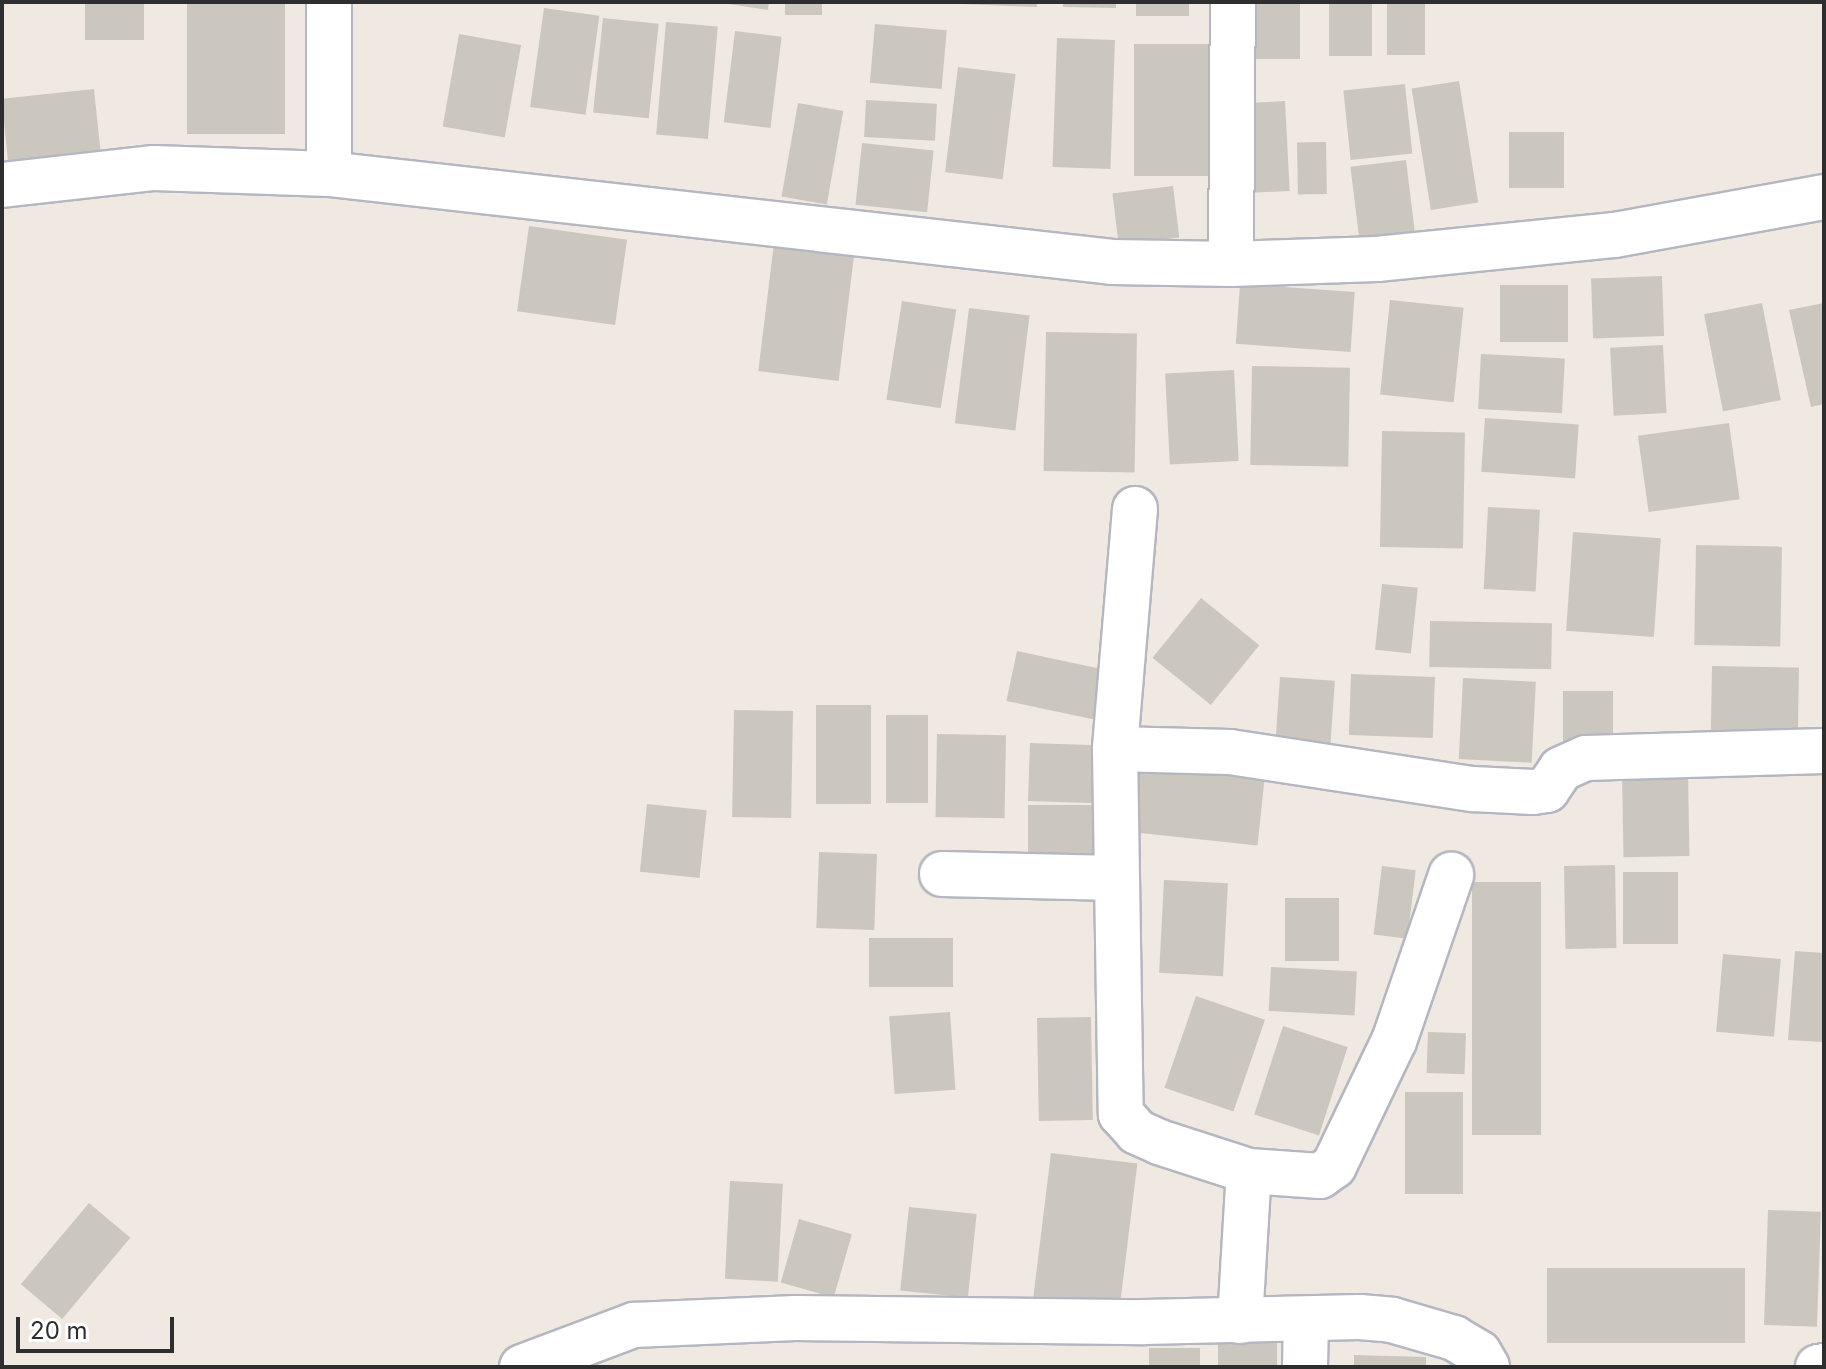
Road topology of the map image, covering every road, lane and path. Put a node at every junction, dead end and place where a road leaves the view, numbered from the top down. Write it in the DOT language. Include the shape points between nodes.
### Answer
graph roads {
  1 [pos="329,2"];
  2 [pos="1233,2"];
  3 [pos="329,174"];
  4 [pos="2,185"];
  5 [pos="1824,197"];
  6 [pos="1231,264"];
  7 [pos="1135,509"];
  8 [pos="1115,749"];
  9 [pos="1824,751"];
  10 [pos="942,874"];
  11 [pos="1451,875"];
  12 [pos="1115,878"];
  13 [pos="1249,1171"];
  14 [pos="1306,1320"];
  15 [pos="1240,1321"];
  16 [pos="1824,1366"];
  17 [pos="522,1367"];
  18 [pos="1305,1367"];
  19 [pos="1487,1367"];
  20 [pos="1818,1367"];
  1 -- 3 [label="street"];
  2 -- 6 [label="street"];
  3 -- 4 [label="street" via="154,168"];
  3 -- 6 [label="street" via="1112,262"];
  5 -- 6 [label="street" via="1615,235 1377,259"];
  7 -- 8 [label="street"];
  8 -- 9 [label="street" via="1230,752 1473,789 1533,792 1547,790 1561,769 1586,758"];
  8 -- 12 [label="street"];
  10 -- 12 [label="street"];
  11 -- 13 [label="street" via="1394,1041 1334,1166 1303,1179"];
  12 -- 13 [label="street" via="1121,1114 1137,1132 1159,1142"];
  13 -- 15 [label="street"];
  14 -- 15 [label="street"];
  14 -- 18 [label="street"];
  14 -- 19 [label="street" via="1392,1320 1469,1345"];
  15 -- 17 [label="street" via="795,1318 634,1325"];
  16 -- 20 [label="street"];
}
